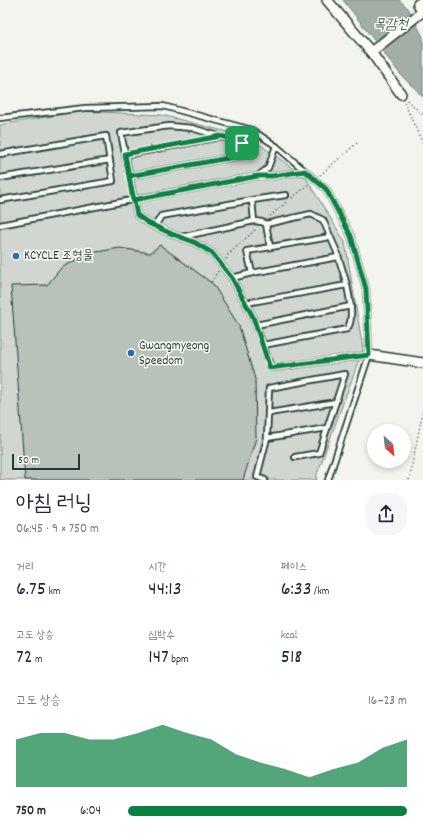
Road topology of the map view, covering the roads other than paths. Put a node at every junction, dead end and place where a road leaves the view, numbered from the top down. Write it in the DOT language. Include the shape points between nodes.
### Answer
graph roads {
  1 [pos="327,0"];
  2 [pos="419,4"];
  3 [pos="371,52"];
  4 [pos="401,94"];
  5 [pos="0,118"];
  6 [pos="221,136"];
  7 [pos="276,146"];
  8 [pos="0,154"];
  9 [pos="125,154"];
  10 [pos="110,160"];
  11 [pos="305,171"];
  12 [pos="129,176"];
  13 [pos="258,176"];
  14 [pos="0,178"];
  15 [pos="286,195"];
  16 [pos="0,200"];
  17 [pos="133,200"];
  18 [pos="252,200"];
  19 [pos="254,221"];
  20 [pos="264,223"];
  21 [pos="0,225"];
  22 [pos="155,226"];
  23 [pos="181,237"];
  24 [pos="330,237"];
  25 [pos="270,247"];
  26 [pos="338,257"];
  27 [pos="252,273"];
  28 [pos="232,278"];
  29 [pos="347,285"];
  30 [pos="246,303"];
  31 [pos="351,306"];
  32 [pos="256,325"];
  33 [pos="262,345"];
  34 [pos="369,355"];
  35 [pos="423,364"];
  36 [pos="336,402"];
  37 [pos="268,413"];
  38 [pos="327,428"];
  39 [pos="267,438"];
  40 [pos="295,457"];
  41 [pos="265,480"];
  42 [pos="328,480"];
  1 -- 3 [label="street"];
  2 -- 3 [label="street"];
  3 -- 4 [label="street"];
  5 -- 7 [label="lane" via="85,108 163,106 252,130"];
  6 -- 9 [label="lane"];
  6 -- 9 [label="lane" via="192,128 169,126 121,133"];
  6 -- 12 [label="lane" via="242,143 245,155"];
  7 -- 11 [label="lane"];
  7 -- 13 [label="lane" via="268,168"];
  8 -- 10 [label="lane" via="106,136"];
  9 -- 12 [label="lane"];
  10 -- 14 [label="lane"];
  10 -- 16 [label="lane" via="113,180"];
  11 -- 13 [label="lane"];
  11 -- 34 [label="lane" via="326,189 351,236 366,289"];
  12 -- 17 [label="lane"];
  13 -- 17 [label="lane"];
  15 -- 18 [label="lane"];
  17 -- 21 [label="lane"];
  17 -- 22 [label="lane" via="137,215"];
  18 -- 19 [label="lane"];
  18 -- 22 [label="lane" via="161,216"];
  19 -- 20 [label="lane"];
  19 -- 23 [label="lane"];
  20 -- 24 [label="lane" via="311,214 323,220"];
  20 -- 25 [label="lane"];
  22 -- 23 [label="lane"];
  23 -- 28 [label="lane" via="212,253"];
  24 -- 25 [label="lane"];
  24 -- 26 [label="lane"];
  25 -- 27 [label="lane" via="247,251"];
  26 -- 27 [label="lane"];
  26 -- 29 [label="lane"];
  27 -- 28 [label="lane"];
  28 -- 30 [label="lane"];
  29 -- 30 [label="lane"];
  29 -- 31 [label="lane"];
  30 -- 32 [label="lane"];
  31 -- 32 [label="lane"];
  31 -- 33 [label="lane" via="350,324 347,329"];
  32 -- 33 [label="lane"];
  33 -- 34 [label="lane" via="270,368"];
  34 -- 35 [label="street"];
  34 -- 42 [label="lane"];
  36 -- 37 [label="lane"];
  36 -- 37 [label="lane" via="346,374 269,388"];
  36 -- 38 [label="lane"];
  37 -- 39 [label="lane"];
  38 -- 39 [label="lane"];
  38 -- 40 [label="lane" via="319,453"];
  39 -- 41 [label="lane" via="257,478"];
}
